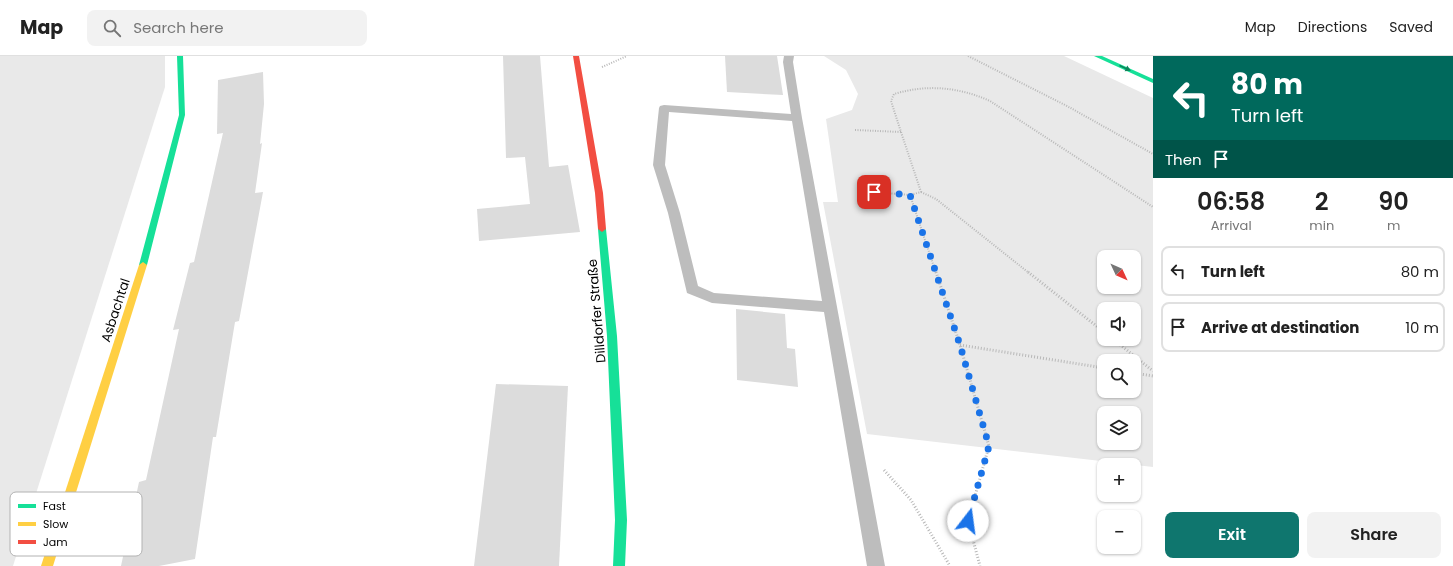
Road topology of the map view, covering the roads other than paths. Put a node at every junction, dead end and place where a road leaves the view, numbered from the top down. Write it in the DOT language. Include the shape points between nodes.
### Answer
graph roads {
  1 [pos="180,56"];
  2 [pos="576,56"];
  3 [pos="789,56"];
  4 [pos="1097,56"];
  5 [pos="1153,81"];
  6 [pos="797,118"];
  7 [pos="830,307"];
  8 [pos="71,492"];
  9 [pos="50,556"];
  10 [pos="47,566"];
  11 [pos="619,566"];
  12 [pos="876,566"];
  1 -- 8 [label="main road, Asbachtal" via="182,115 146,256"];
  2 -- 11 [label="main road, Dilldorfer Straße" via="599,194 612,336 621,520"];
  3 -- 6 [label="lane"];
  4 -- 5 [label="main road, one-way"];
  6 -- 7 [label="lane"];
  6 -- 7 [label="lane" via="664,108 659,165 674,213 692,289 712,298"];
  7 -- 12 [label="lane"];
  9 -- 10 [label="main road, Asbachtal"];
}
